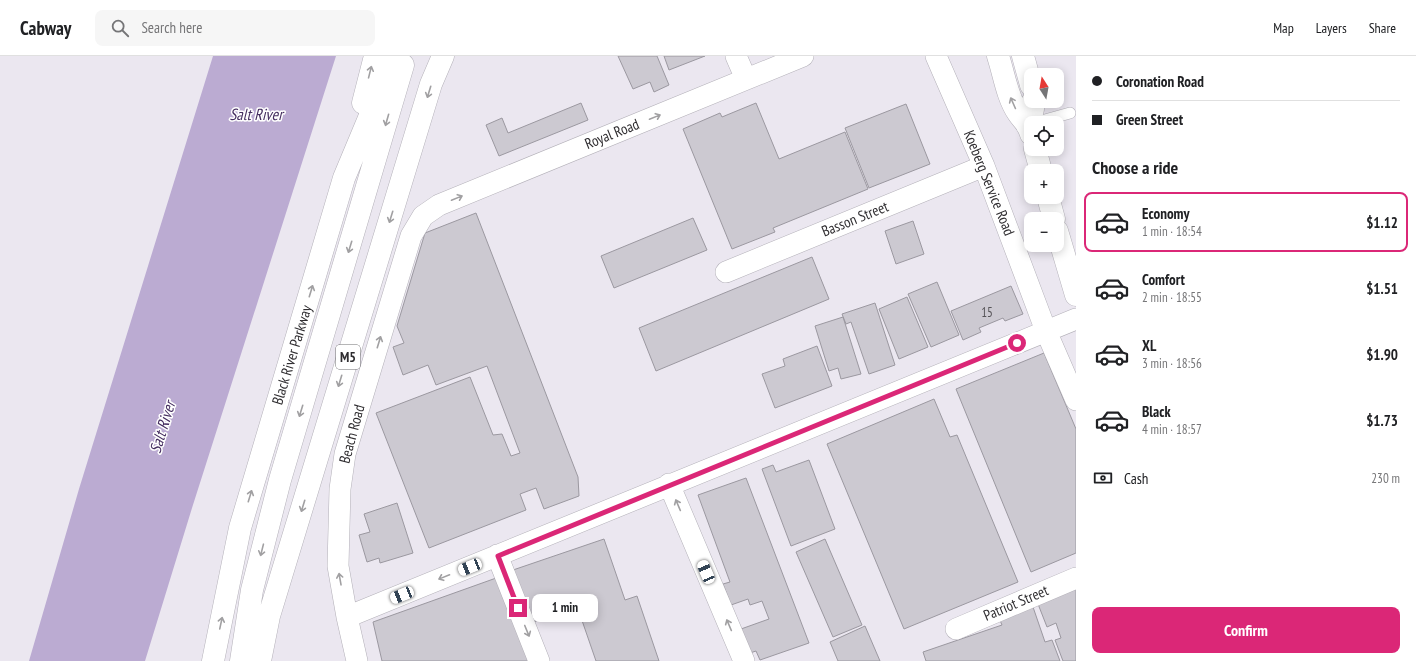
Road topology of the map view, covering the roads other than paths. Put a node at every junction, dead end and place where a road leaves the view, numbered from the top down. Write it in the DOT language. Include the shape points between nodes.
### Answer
graph roads {
  1 [pos="374,56"];
  2 [pos="395,56"];
  3 [pos="406,56"];
  4 [pos="443,56"];
  5 [pos="736,56"];
  6 [pos="936,56"];
  7 [pos="998,56"];
  8 [pos="1023,56"];
  9 [pos="795,58"];
  10 [pos="1026,68"];
  11 [pos="746,80"];
  12 [pos="1070,113"];
  13 [pos="1061,116"];
  14 [pos="1024,119"];
  15 [pos="984,166"];
  16 [pos="344,178"];
  17 [pos="423,216"];
  18 [pos="1063,252"];
  19 [pos="726,272"];
  20 [pos="1076,295"];
  21 [pos="1076,319"];
  22 [pos="1046,331"];
  23 [pos="1076,400"];
  24 [pos="669,484"];
  25 [pos="498,556"];
  26 [pos="1076,578"];
  27 [pos="347,617"];
  28 [pos="956,628"];
  29 [pos="213,661"];
  30 [pos="241,661"];
  31 [pos="260,661"];
  32 [pos="357,661"];
  33 [pos="539,661"];
  34 [pos="744,661"];
  16 -- 1 [label="main road, one-way"];
  2 -- 16 [label="main road, Black River Parkway"];
  3 -- 30 [label="main road, one-way" via="280,480 252,590"];
  4 -- 31 [label="main road, M5, one-way" via="431,84 269,616"];
  5 -- 11 [label="street"];
  6 -- 15 [label="street, Koeberg Service Road"];
  14 -- 7 [label="main road, one-way" via="1011,98"];
  8 -- 10 [label="main road"];
  9 -- 11 [label="street, Royal Road"];
  17 -- 11 [label="street, Royal Road, one-way" via="439,205"];
  12 -- 13 [label="lane"];
  15 -- 19 [label="street, Basson Street"];
  15 -- 22 [label="street, Koeberg Service Road"];
  29 -- 16 [label="main road, Black River Parkway, one-way" via="240,528"];
  27 -- 17 [label="street, Beach Road, one-way" via="338,566 340,489 345,454 411,236"];
  18 -- 20 [label="main road"];
  21 -- 22 [label="street"];
  22 -- 23 [label="street, Koeberg Service Road"];
  22 -- 24 [label="street"];
  24 -- 25 [label="street"];
  34 -- 24 [label="street, one-way"];
  25 -- 27 [label="street, one-way"];
  25 -- 33 [label="street, one-way"];
  26 -- 28 [label="street, Patriot Street"];
  27 -- 32 [label="street, Beach Road"];
}
